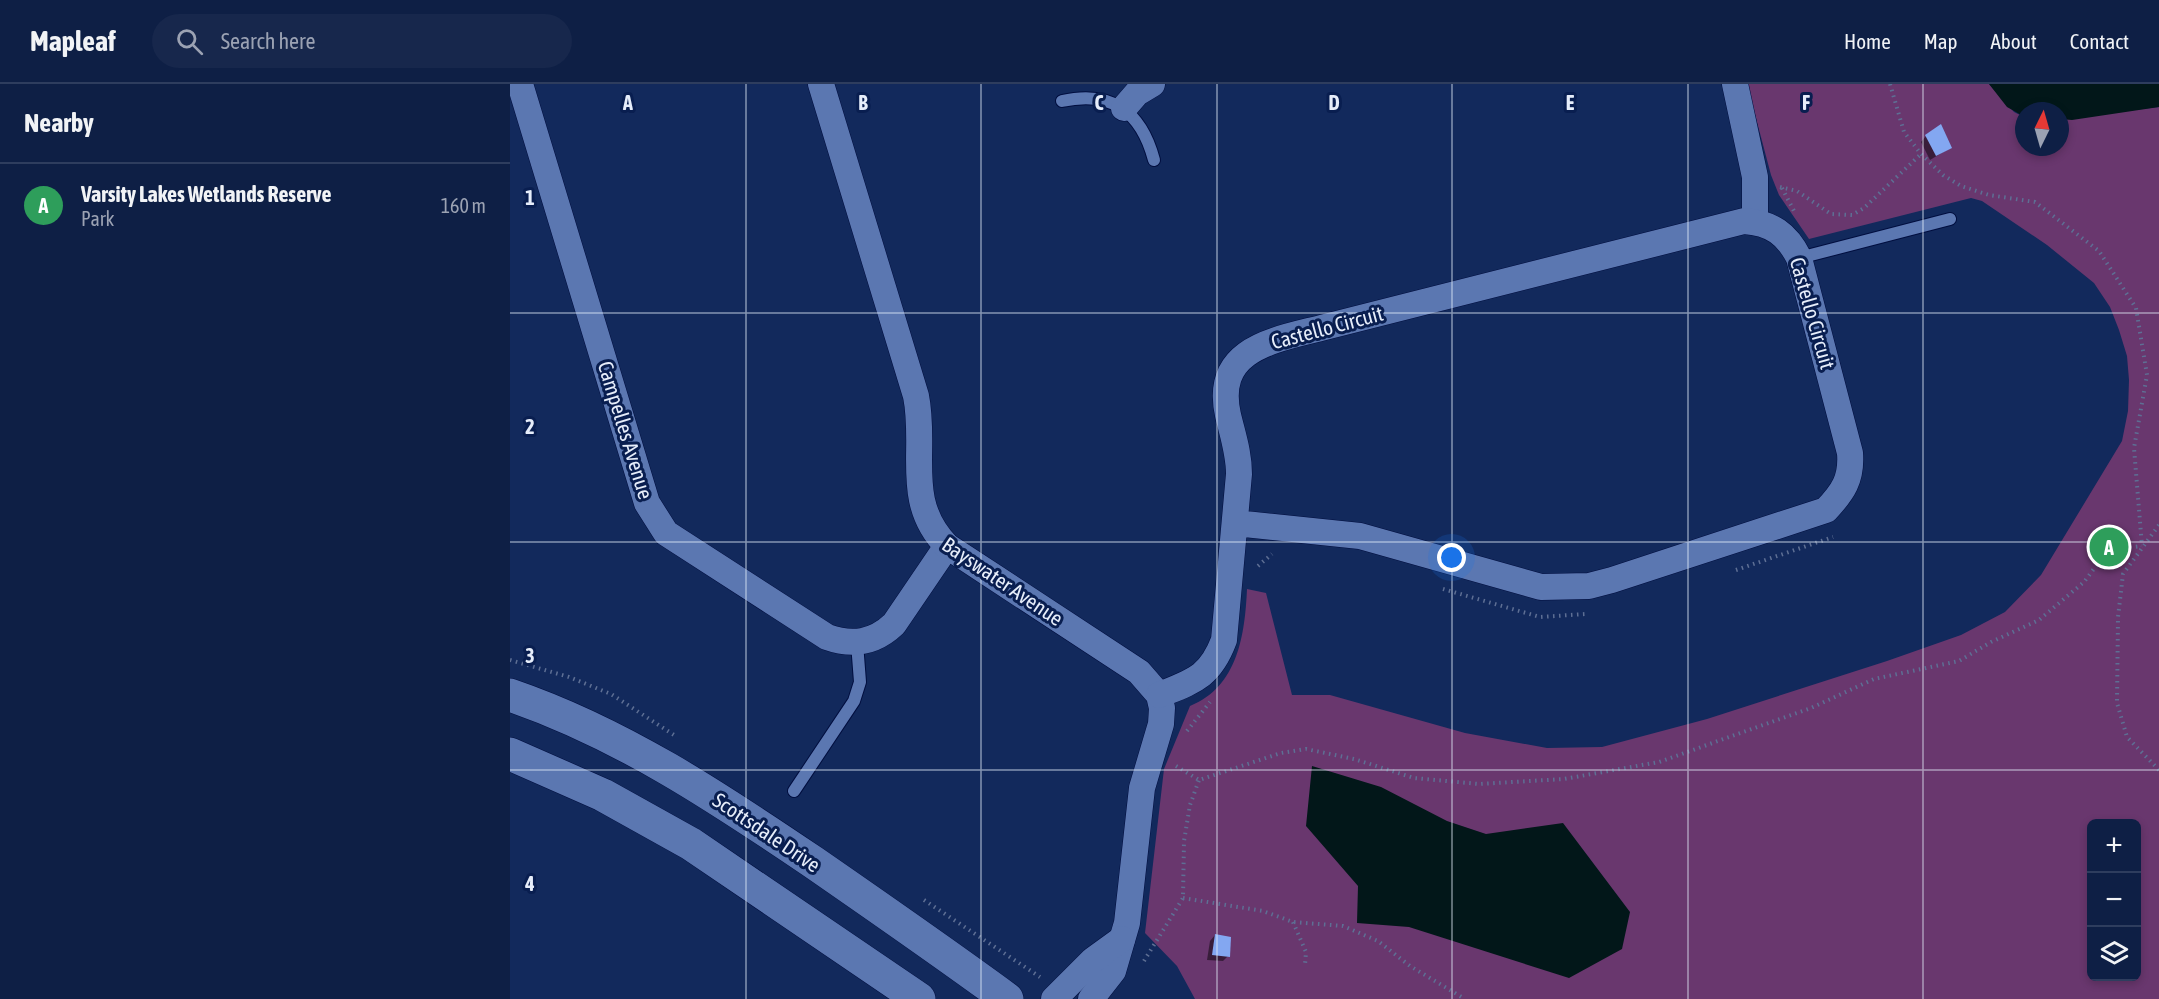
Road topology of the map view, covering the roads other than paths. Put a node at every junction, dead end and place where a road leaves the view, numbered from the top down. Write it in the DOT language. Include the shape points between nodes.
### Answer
graph roads {
  1 [pos="520,84"];
  2 [pos="821,84"];
  3 [pos="1152,84"];
  4 [pos="1735,84"];
  5 [pos="1062,101"];
  6 [pos="1124,108"];
  7 [pos="1154,160"];
  8 [pos="1950,219"];
  9 [pos="1755,222"];
  10 [pos="1809,256"];
  11 [pos="1235,523"];
  12 [pos="947,546"];
  13 [pos="857,643"];
  14 [pos="510,695"];
  15 [pos="1160,695"];
  16 [pos="510,754"];
  17 [pos="794,791"];
  18 [pos="1122,939"];
  19 [pos="1049,990"];
  20 [pos="919,999"];
  21 [pos="1007,999"];
  22 [pos="1091,999"];
  1 -- 13 [label="street, Campelles Avenue" via="655,519 666,532 827,637"];
  2 -- 12 [label="street, Bayswater Avenue" via="916,396 921,504 928,522"];
  3 -- 6 [label="street"];
  4 -- 9 [label="street" via="1772,185"];
  5 -- 6 [label="lane" via="1084,96"];
  6 -- 7 [label="lane" via="1149,141"];
  8 -- 10 [label="lane"];
  9 -- 10 [label="street, Castello Circuit" via="1772,226"];
  9 -- 11 [label="street, Castello Circuit" via="1726,225 1325,327 1245,354 1228,379 1226,399 1239,456"];
  10 -- 11 [label="street, Castello Circuit" via="1850,453 1848,484 1826,510 1612,580 1566,588 1541,587 1360,536"];
  11 -- 15 [label="street, Castello Circuit" via="1227,621 1219,652 1204,675"];
  12 -- 13 [label="street" via="894,624 884,634"];
  12 -- 15 [label="street, Bayswater Avenue" via="1139,672"];
  13 -- 17 [label="lane" via="860,682 854,701"];
  14 -- 21 [label="main road, Scottsdale Drive" via="607,735 680,774"];
  15 -- 18 [label="street" via="1161,724 1142,788 1130,907"];
  16 -- 20 [label="main road" via="603,795 691,844"];
  18 -- 19 [label="street"];
  18 -- 22 [label="street" via="1113,971"];
}
